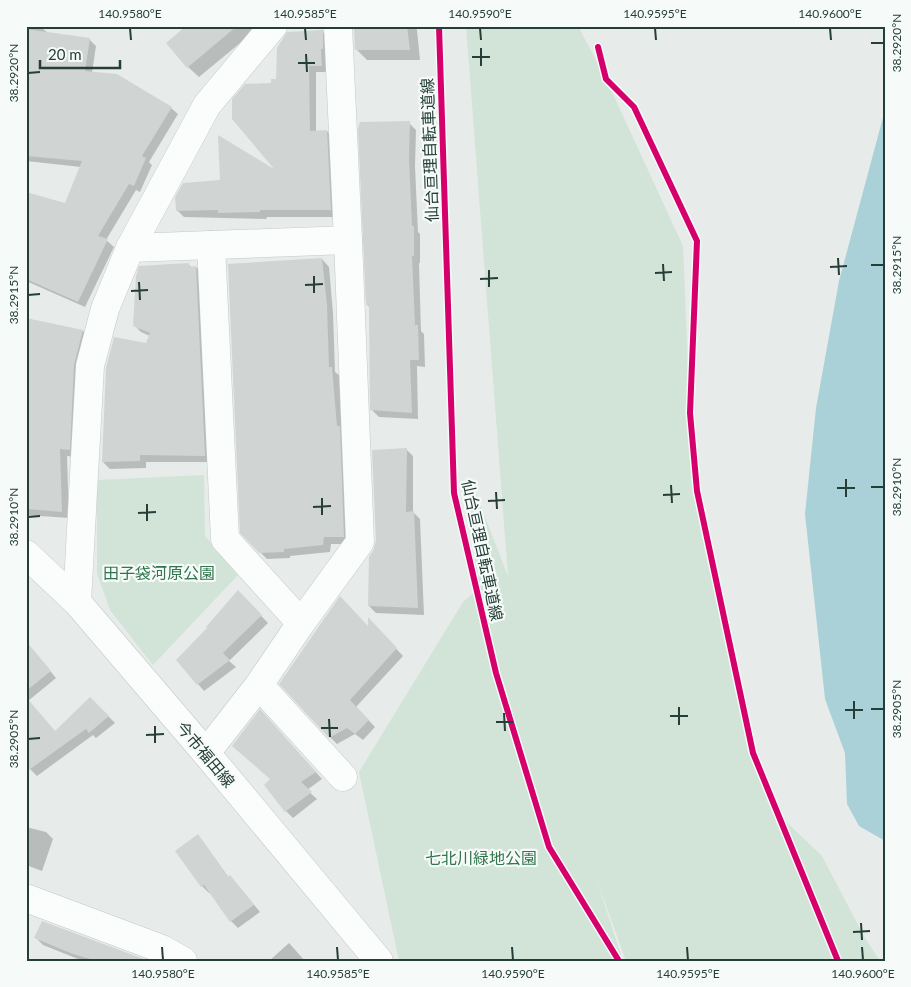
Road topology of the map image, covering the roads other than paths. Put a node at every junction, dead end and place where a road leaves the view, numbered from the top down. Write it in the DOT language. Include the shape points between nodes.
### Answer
graph roads {
  1 [pos="273,26"];
  2 [pos="338,26"];
  3 [pos="348,240"];
  4 [pos="211,245"];
  5 [pos="130,248"];
  6 [pos="26,554"];
  7 [pos="77,602"];
  8 [pos="301,623"];
  9 [pos="258,685"];
  10 [pos="206,753"];
  11 [pos="343,777"];
  12 [pos="26,898"];
  13 [pos="183,961"];
  14 [pos="379,961"];
  1 -- 5 [label="street" via="207,105"];
  2 -- 3 [label="street"];
  3 -- 4 [label="street"];
  3 -- 8 [label="street" via="360,542"];
  4 -- 5 [label="street"];
  4 -- 8 [label="street" via="225,539"];
  5 -- 7 [label="street" via="105,309 90,366"];
  6 -- 7 [label="street, 今市福田線"];
  7 -- 10 [label="street, 今市福田線"];
  8 -- 9 [label="street"];
  9 -- 10 [label="street"];
  9 -- 11 [label="street"];
  10 -- 14 [label="street, 今市福田線"];
  12 -- 13 [label="street" via="162,949"];
}
